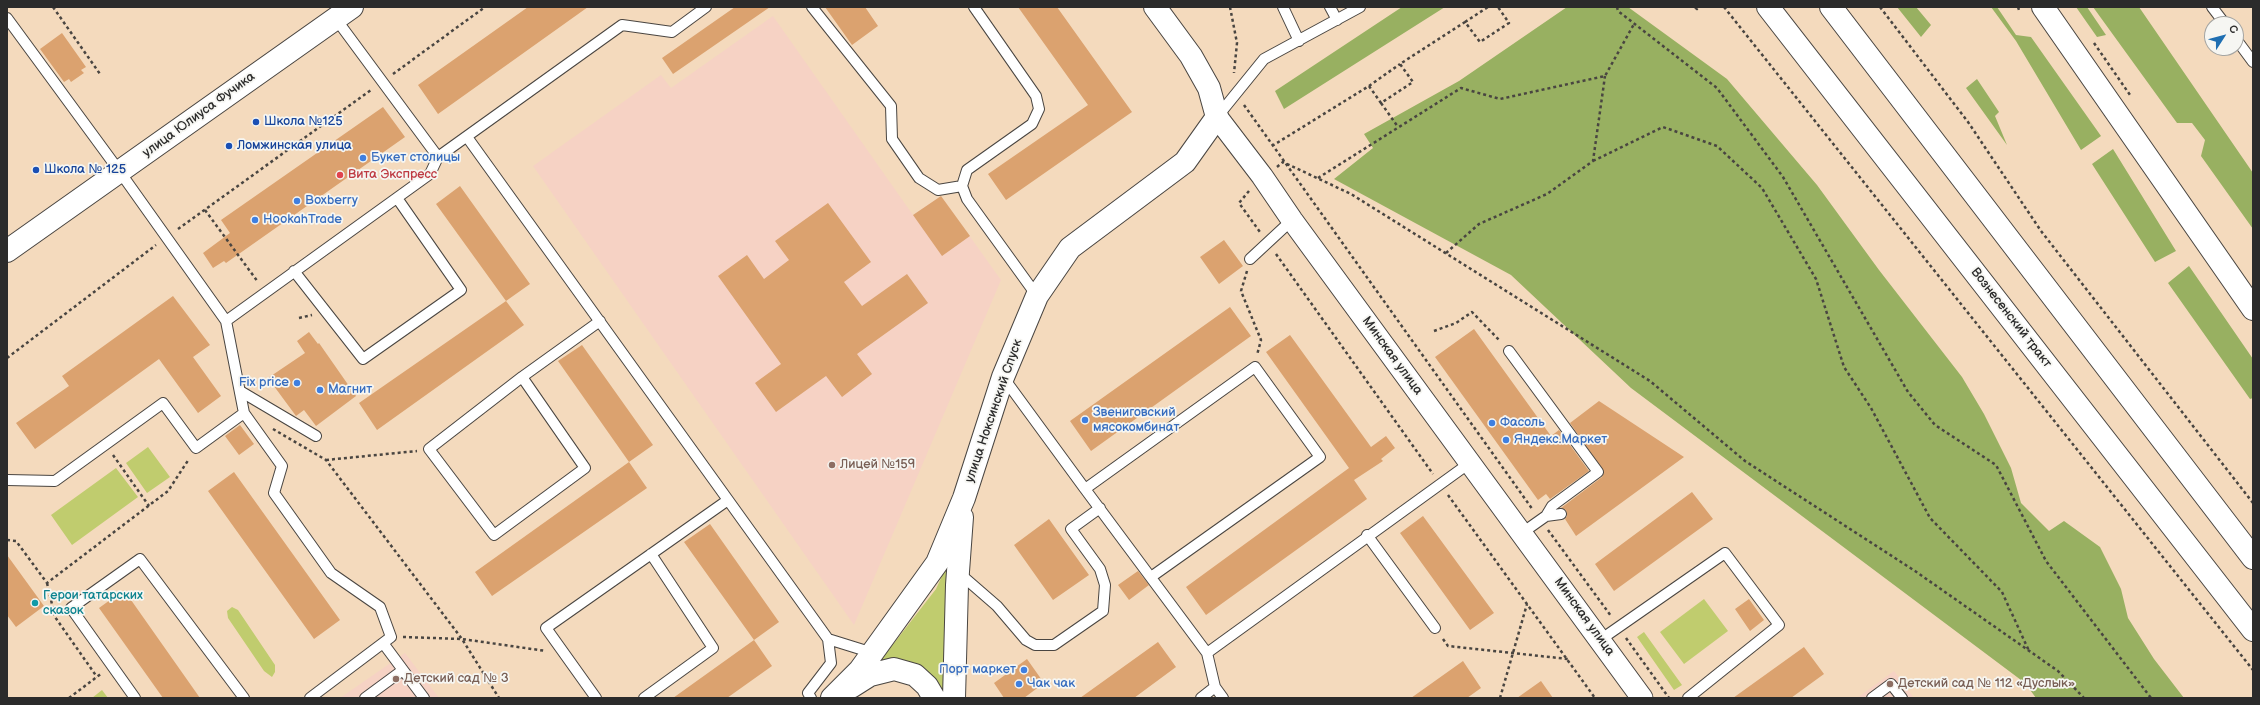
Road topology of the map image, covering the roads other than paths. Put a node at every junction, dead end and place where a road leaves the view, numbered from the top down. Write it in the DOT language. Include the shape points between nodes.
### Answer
graph roads {
  1 [pos="706,7"];
  2 [pos="812,7"];
  3 [pos="974,7"];
  4 [pos="1155,7"];
  5 [pos="1283,7"];
  6 [pos="1330,7"];
  7 [pos="1360,7"];
  8 [pos="1768,7"];
  9 [pos="1831,7"];
  10 [pos="2043,7"];
  11 [pos="2212,7"];
  12 [pos="344,13"];
  13 [pos="2219,16"];
  14 [pos="7,18"];
  15 [pos="1337,20"];
  16 [pos="1298,41"];
  17 [pos="2244,50"];
  18 [pos="2253,62"];
  19 [pos="1217,118"];
  20 [pos="467,137"];
  21 [pos="438,157"];
  22 [pos="120,172"];
  23 [pos="962,186"];
  24 [pos="396,198"];
  25 [pos="1292,220"];
  26 [pos="7,251"];
  27 [pos="1250,259"];
  28 [pos="294,271"];
  29 [pos="1037,296"];
  30 [pos="2253,309"];
  31 [pos="226,321"];
  32 [pos="600,322"];
  33 [pos="1509,352"];
  34 [pos="522,377"];
  35 [pos="1003,377"];
  36 [pos="240,391"];
  37 [pos="244,413"];
  38 [pos="316,436"];
  39 [pos="1471,462"];
  40 [pos="7,480"];
  41 [pos="1085,489"];
  42 [pos="964,498"];
  43 [pos="728,500"];
  44 [pos="1100,508"];
  45 [pos="1560,514"];
  46 [pos="1543,518"];
  47 [pos="1522,533"];
  48 [pos="1367,535"];
  49 [pos="651,554"];
  50 [pos="2253,558"];
  51 [pos="958,572"];
  52 [pos="1151,577"];
  53 [pos="1435,628"];
  54 [pos="2253,630"];
  55 [pos="828,639"];
  56 [pos="387,640"];
  57 [pos="1600,640"];
  58 [pos="873,653"];
  59 [pos="1207,653"];
  60 [pos="403,670"];
  61 [pos="1215,687"];
  62 [pos="135,698"];
  63 [pos="244,698"];
  64 [pos="310,698"];
  65 [pos="365,698"];
  66 [pos="424,698"];
  67 [pos="596,698"];
  68 [pos="644,698"];
  69 [pos="811,698"];
  70 [pos="833,698"];
  71 [pos="934,698"];
  72 [pos="954,698"];
  73 [pos="1200,698"];
  74 [pos="1223,698"];
  75 [pos="1642,698"];
  76 [pos="1688,698"];
  77 [pos="1872,698"];
  78 [pos="1902,698"];
  1 -- 20 [label="lane" via="672,32 622,25"];
  2 -- 23 [label="lane" via="891,106 892,139 919,178 938,190"];
  3 -- 23 [label="lane" via="1036,96 1039,109 1032,124 968,170"];
  4 -- 19 [label="main road, Минская улица" via="1209,88"];
  5 -- 16 [label="lane"];
  6 -- 15 [label="lane"];
  7 -- 15 [label="lane"];
  8 -- 54 [label="main road, Вознесенский тракт"];
  9 -- 50 [label="main road"];
  10 -- 30 [label="main road"];
  11 -- 13 [label="lane"];
  12 -- 21 [label="lane" via="382,82"];
  12 -- 22 [label="main road, улица Юлиуса Фучика"];
  14 -- 22 [label="lane"];
  15 -- 16 [label="lane"];
  16 -- 19 [label="lane" via="1264,59"];
  17 -- 18 [label="lane"];
  19 -- 25 [label="street, Минская улица"];
  19 -- 29 [label="main road, улица Ноксинский Спуск" via="1185,162 1070,248"];
  20 -- 21 [label="lane"];
  20 -- 32 [label="lane"];
  21 -- 24 [label="lane" via="430,174"];
  22 -- 26 [label="main road, улица Юлиуса Фучика"];
  22 -- 31 [label="lane"];
  23 -- 29 [label="lane" via="967,199"];
  24 -- 28 [label="lane"];
  24 -- 28 [label="lane" via="461,290 363,359"];
  25 -- 27 [label="lane"];
  25 -- 39 [label="street, Минская улица"];
  28 -- 31 [label="lane"];
  29 -- 35 [label="main road, улица Ноксинский Спуск"];
  31 -- 36 [label="lane"];
  32 -- 34 [label="lane"];
  32 -- 43 [label="lane"];
  33 -- 46 [label="lane" via="1598,472 1552,506"];
  34 -- 34 [label="lane" via="429,449 494,535 585,468"];
  35 -- 41 [label="lane"];
  35 -- 42 [label="main road, улица Ноксинский Спуск"];
  36 -- 37 [label="lane"];
  36 -- 38 [label="lane"];
  37 -- 40 [label="lane" via="196,448 162,403 55,481"];
  37 -- 56 [label="lane" via="282,466 274,493 331,573 380,607"];
  39 -- 47 [label="street, Минская улица"];
  39 -- 48 [label="lane"];
  41 -- 44 [label="lane"];
  41 -- 52 [label="lane" via="1255,367 1320,456"];
  42 -- 51 [label="main road, улица Ноксинский Спуск"];
  42 -- 58 [label="main road, улица Ноксинский Спуск" via="937,563"];
  43 -- 49 [label="lane"];
  43 -- 55 [label="lane"];
  44 -- 51 [label="lane" via="1071,529 1100,569 1106,585 1103,611 1054,645 1035,645 1026,640 997,606"];
  44 -- 52 [label="lane"];
  45 -- 46 [label="lane"];
  46 -- 47 [label="lane"];
  47 -- 57 [label="street, Минская улица"];
  48 -- 53 [label="lane"];
  48 -- 59 [label="lane"];
  49 -- 67 [label="lane" via="546,628"];
  49 -- 68 [label="lane" via="713,648"];
  51 -- 72 [label="main road, улица Ноксинский Спуск"];
  52 -- 59 [label="lane"];
  55 -- 58 [label="lane"];
  55 -- 69 [label="lane" via="831,663 808,693"];
  56 -- 60 [label="lane"];
  56 -- 64 [label="lane"];
  57 -- 75 [label="street, Минская улица"];
  57 -- 76 [label="lane" via="1725,553 1779,625"];
  58 -- 70 [label="main road, улица Ноксинский Спуск"];
  59 -- 61 [label="lane"];
  60 -- 65 [label="lane"];
  60 -- 66 [label="lane"];
  61 -- 73 [label="lane"];
  61 -- 74 [label="lane"];
  62 -- 63 [label="lane" via="71,608 140,559"];
  70 -- 71 [label="main road, улица Ноксинский Спуск" via="870,675 894,669 915,675 927,686"];
  77 -- 78 [label="lane" via="1891,684"];
}
